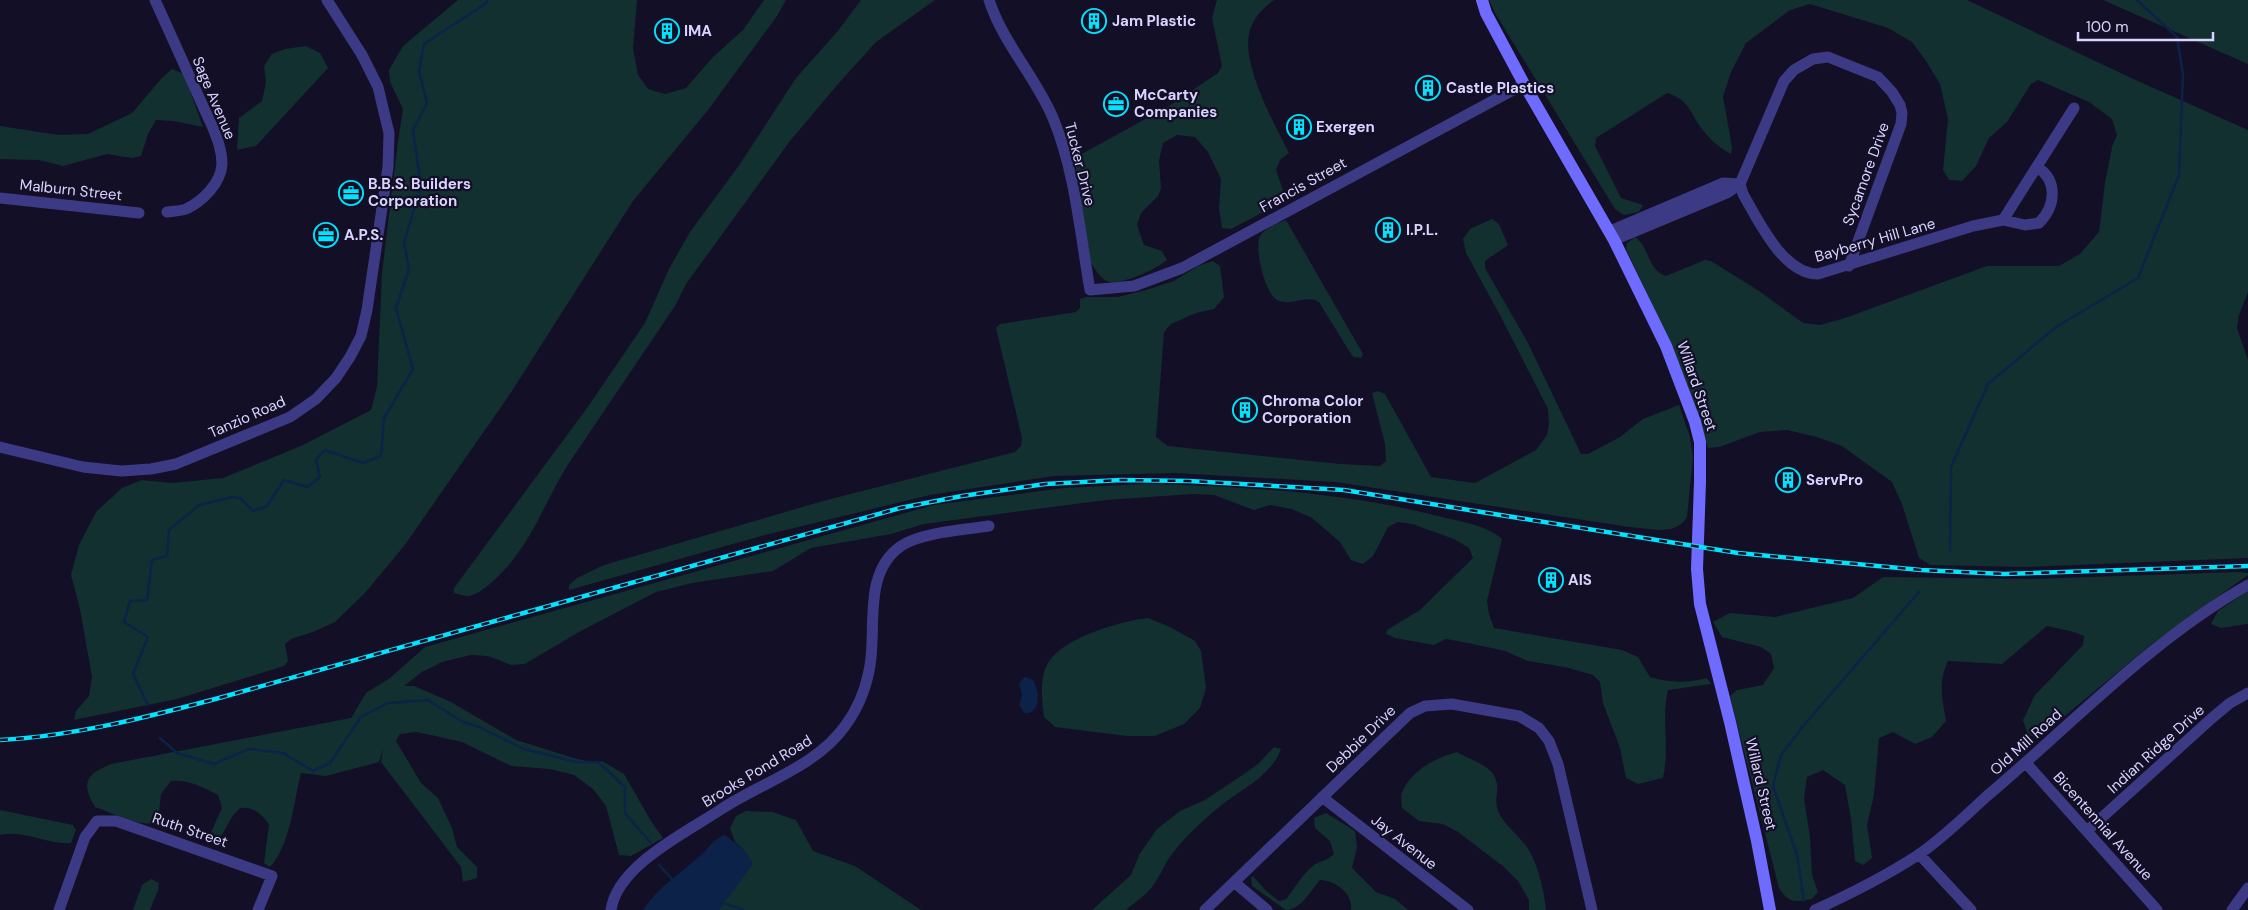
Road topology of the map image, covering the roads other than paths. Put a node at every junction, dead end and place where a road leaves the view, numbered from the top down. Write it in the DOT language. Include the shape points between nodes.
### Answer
graph roads {
  1 [pos="155,0"];
  2 [pos="327,0"];
  3 [pos="989,0"];
  4 [pos="1482,0"];
  5 [pos="1524,84"];
  6 [pos="2074,108"];
  7 [pos="2037,167"];
  8 [pos="1740,184"];
  9 [pos="0,198"];
  10 [pos="167,212"];
  11 [pos="139,213"];
  12 [pos="2004,220"];
  13 [pos="1612,235"];
  14 [pos="1849,266"];
  15 [pos="1090,290"];
  16 [pos="0,447"];
  17 [pos="989,526"];
  18 [pos="2248,585"];
  19 [pos="2248,693"];
  20 [pos="2026,763"];
  21 [pos="1322,797"];
  22 [pos="2087,831"];
  23 [pos="1919,854"];
  24 [pos="1234,882"];
  25 [pos="2248,888"];
  26 [pos="59,910"];
  27 [pos="258,910"];
  28 [pos="611,910"];
  29 [pos="1205,910"];
  30 [pos="1267,910"];
  31 [pos="1468,910"];
  32 [pos="1592,910"];
  33 [pos="1770,910"];
  34 [pos="1815,910"];
  35 [pos="1971,910"];
  36 [pos="2157,910"];
  37 [pos="2232,910"];
  1 -- 10 [label="street, Sage Avenue" via="212,126 222,162 220,175 202,199 185,210"];
  2 -- 16 [label="street, Tanzio Road" via="378,86 389,133 388,166 367,310 361,336 336,378 316,399 290,417 176,464 121,471 83,467"];
  3 -- 15 [label="street, Tucker Drive" via="1003,32 1054,119 1070,178"];
  4 -- 5 [label="street, Willard Street"];
  5 -- 13 [label="street, Willard Street"];
  5 -- 15 [label="street, Francis Street" via="1182,268 1134,286"];
  6 -- 7 [label="street"];
  7 -- 12 [label="street"];
  7 -- 12 [label="street, Bayberry Hill Lane" via="2046,174 2053,189 2052,200 2043,219 2028,225"];
  8 -- 13 [label="street" via="1727,193"];
  8 -- 14 [label="street, Bayberry Hill Lane" via="1770,240 1797,268 1818,274"];
  8 -- 14 [label="street, Sycamore Drive" via="1782,85 1794,70 1813,59 1825,57 1878,77 1898,101 1902,120"];
  9 -- 11 [label="street, Malburn Street"];
  12 -- 14 [label="street, Bayberry Hill Lane" via="1973,226"];
  13 -- 33 [label="street, Willard Street" via="1666,346 1700,442 1696,581 1730,720"];
  17 -- 28 [label="street, Brooks Pond Road" via="914,540 890,556 877,584 870,669 864,691 846,726 817,754 732,802 664,846 625,879 616,892"];
  18 -- 20 [label="street, Old Mill Road" via="2226,597 2140,661"];
  19 -- 22 [label="street, Indian Ridge Drive" via="2212,718"];
  20 -- 22 [label="street, Bicentennial Avenue"];
  20 -- 23 [label="street, Old Mill Road"];
  21 -- 24 [label="street, Debbie Drive"];
  21 -- 31 [label="street, Jay Avenue"];
  21 -- 32 [label="street, Debbie Drive" via="1397,724 1417,709 1452,704 1507,713 1528,720 1546,735 1554,752"];
  22 -- 36 [label="street, Bicentennial Avenue"];
  23 -- 34 [label="street, Old Mill Road"];
  23 -- 35 [label="street"];
  24 -- 29 [label="street, Debbie Drive"];
  24 -- 30 [label="street"];
  25 -- 37 [label="street"];
  26 -- 27 [label="street, Ruth Street" via="85,837 97,822 116,821 272,876"];
}
